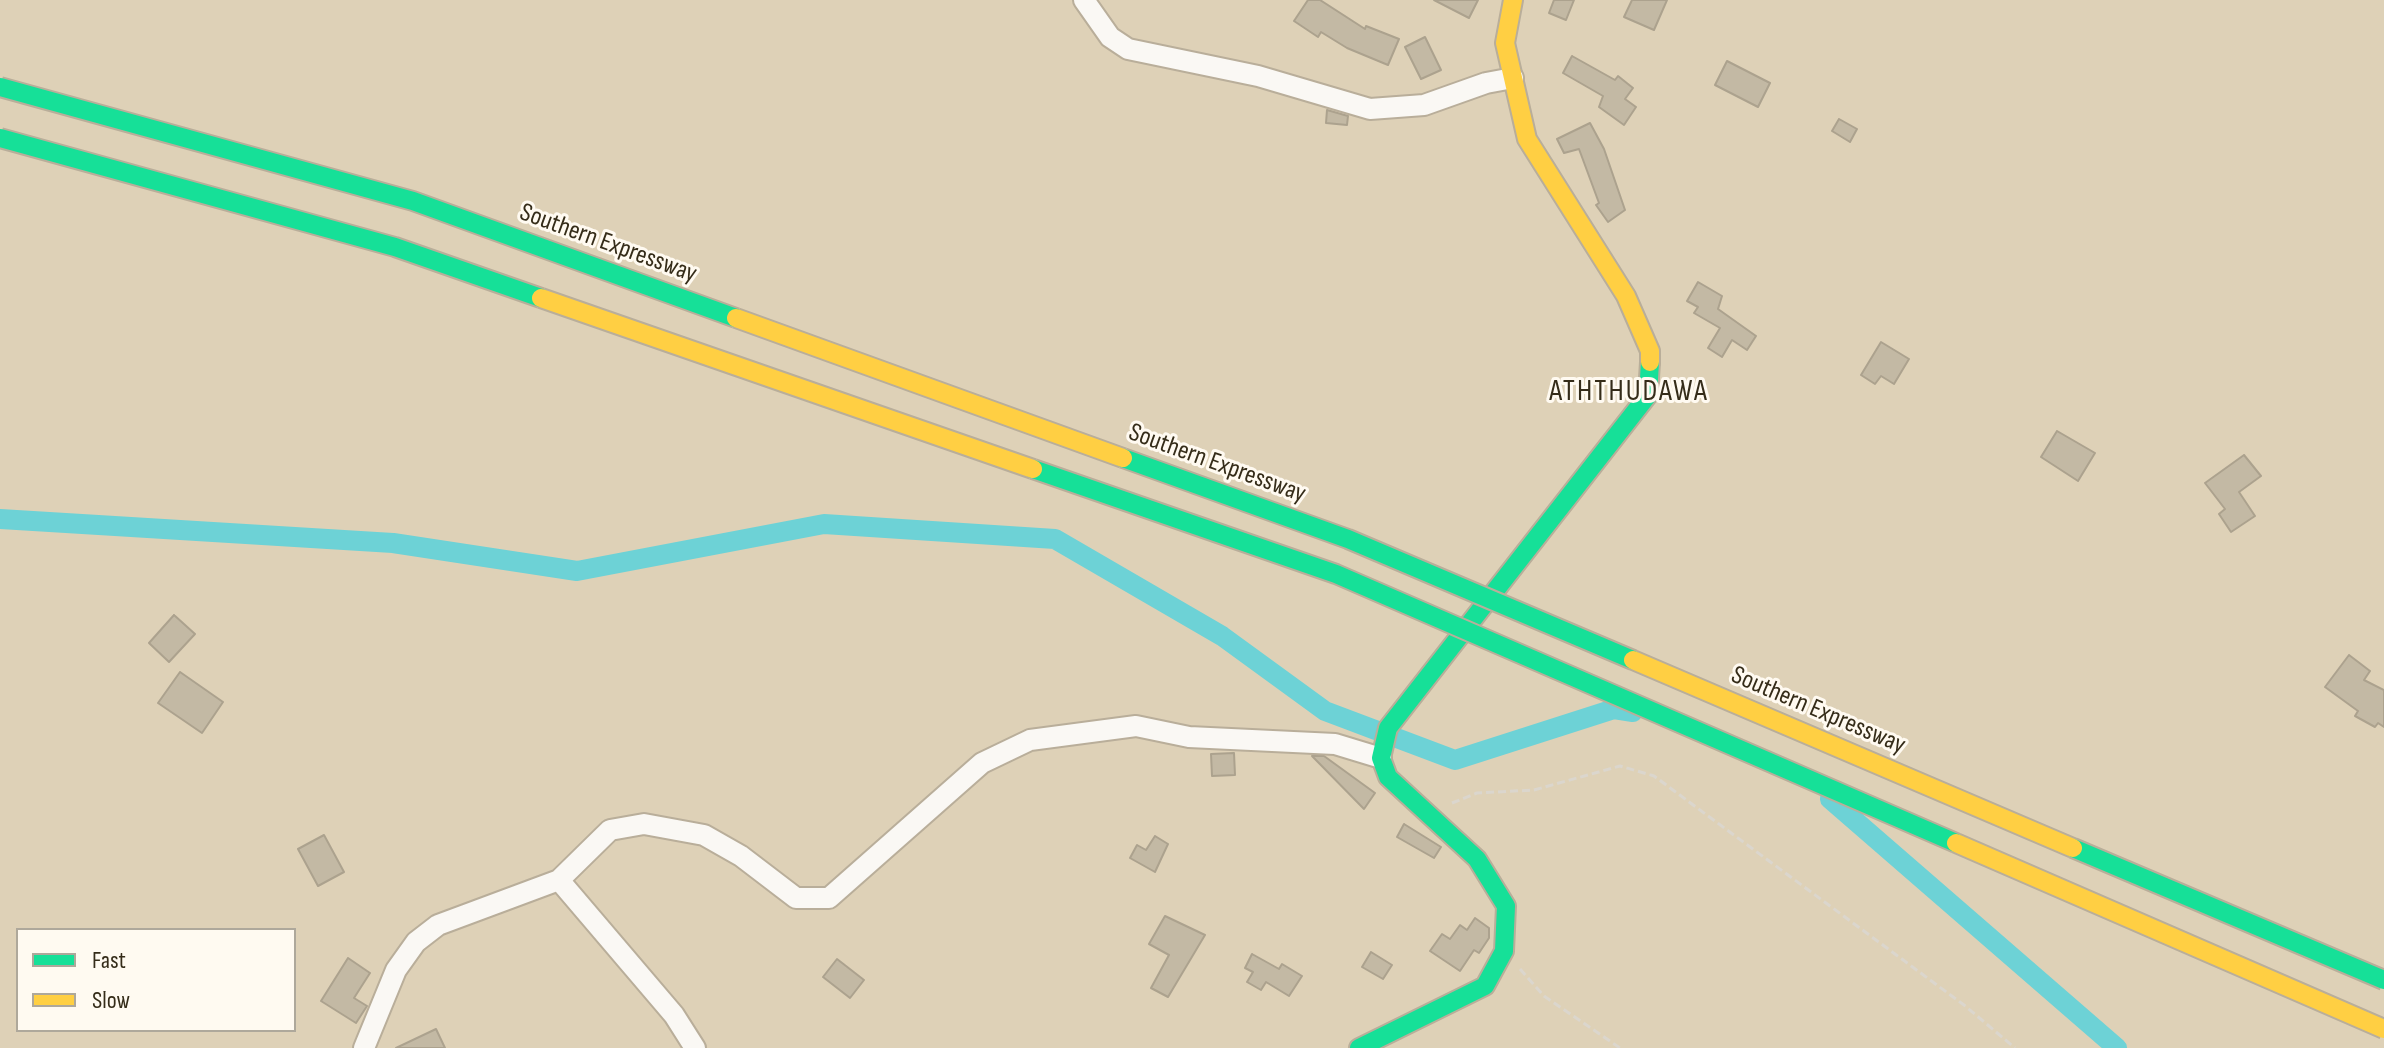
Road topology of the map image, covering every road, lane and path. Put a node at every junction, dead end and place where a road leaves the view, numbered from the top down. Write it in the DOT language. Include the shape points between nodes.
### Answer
graph roads {
  1 [pos="1084,0"];
  2 [pos="1513,0"];
  3 [pos="1513,78"];
  4 [pos="0,87"];
  5 [pos="0,138"];
  6 [pos="1381,754"];
  7 [pos="1426,814"];
  8 [pos="559,880"];
  9 [pos="1504,951"];
  10 [pos="2384,980"];
  11 [pos="2384,1029"];
  12 [pos="364,1048"];
  13 [pos="695,1048"];
  14 [pos="1359,1048"];
  15 [pos="1620,1048"];
  16 [pos="2015,1048"];
  1 -- 3 [label="street" via="1110,37 1128,49 1258,76 1370,109 1424,105"];
  2 -- 3 [label="main road" via="1505,43"];
  3 -- 6 [label="main road" via="1527,139 1626,296 1650,351 1648,395 1388,728"];
  4 -- 10 [label="main road, Southern Expressway, bridge" via="413,201 1348,539"];
  5 -- 11 [label="main road, bridge" via="395,247 1336,574"];
  6 -- 7 [label="main road" via="1388,777"];
  6 -- 8 [label="street" via="1335,744 1189,737 1136,726 1030,740 982,763 829,898 796,898 704,835 644,824 610,830"];
  7 -- 9 [label="main road" via="1477,859 1506,906"];
  7 -- 16 [label="path" via="1477,793 1534,790 1620,766 1654,776"];
  8 -- 12 [label="street" via="438,925 416,942 396,970"];
  8 -- 13 [label="street" via="674,1015"];
  9 -- 14 [label="main road" via="1485,986"];
  9 -- 15 [label="path" via="1544,996"];
}
